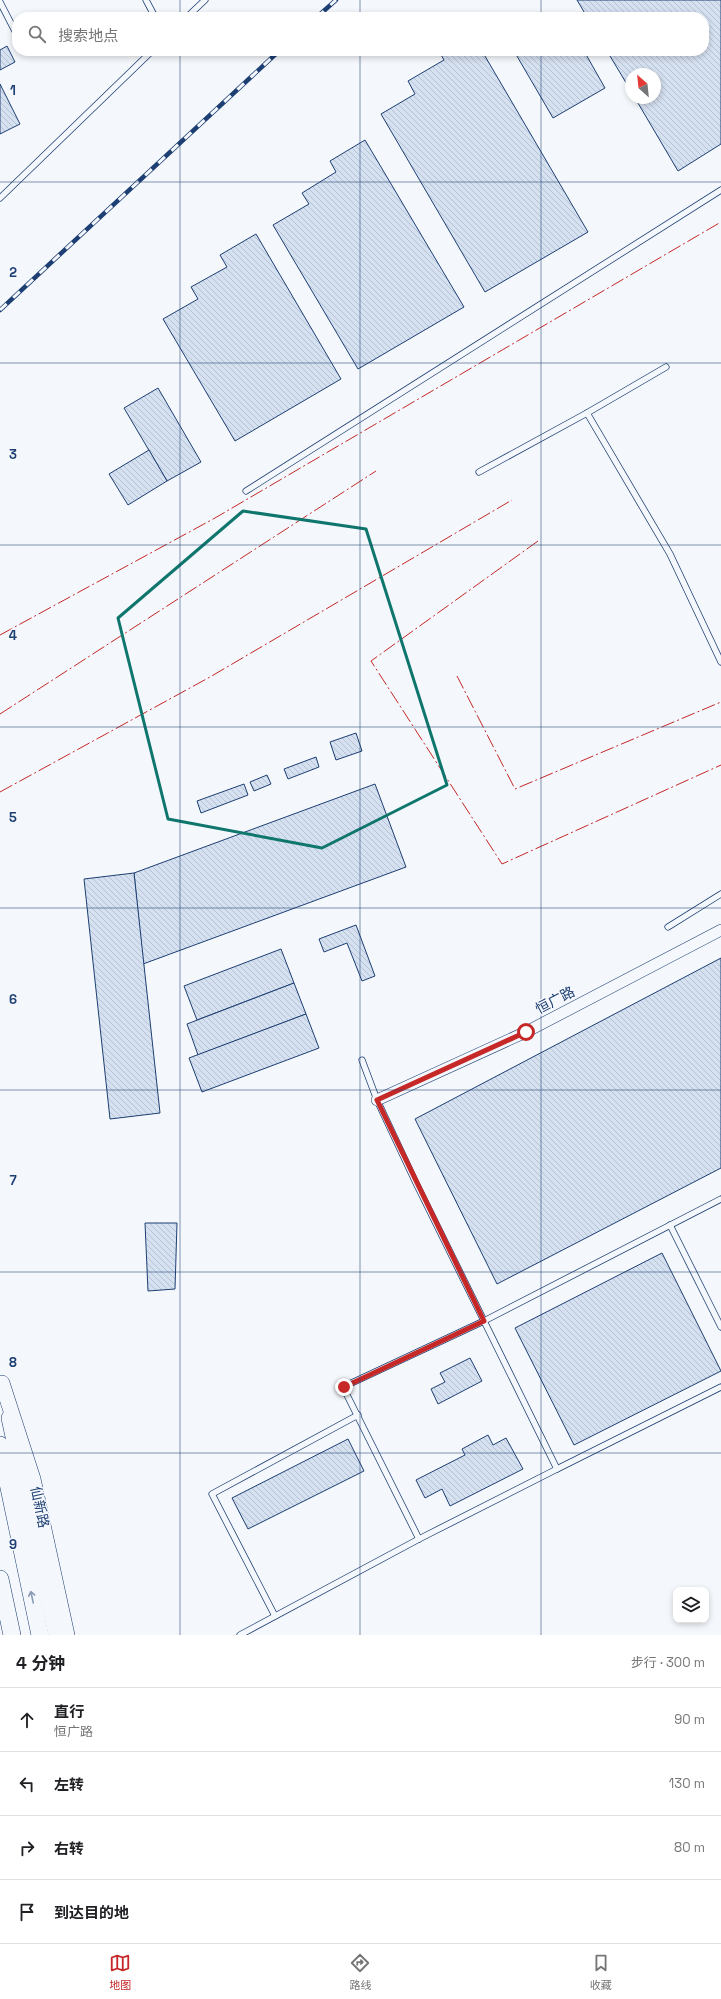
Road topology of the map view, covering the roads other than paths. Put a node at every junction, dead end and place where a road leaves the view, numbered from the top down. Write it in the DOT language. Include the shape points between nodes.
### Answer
graph roads {
  1 [pos="146,0"];
  2 [pos="205,0"];
  3 [pos="0,2"];
  4 [pos="152,12"];
  5 [pos="192,12"];
  6 [pos="12,25"];
  7 [pos="147,56"];
  8 [pos="721,190"];
  9 [pos="0,198"];
  10 [pos="666,367"];
  11 [pos="587,414"];
  12 [pos="479,472"];
  13 [pos="246,491"];
  14 [pos="721,662"];
  15 [pos="721,894"];
  16 [pos="668,927"];
  17 [pos="721,930"];
  18 [pos="362,1060"];
  19 [pos="377,1100"];
  20 [pos="721,1199"];
  21 [pos="670,1225"];
  22 [pos="484,1321"];
  23 [pos="721,1327"];
  24 [pos="1,1376"];
  25 [pos="721,1387"];
  26 [pos="358,1415"];
  27 [pos="10,1418"];
  28 [pos="0,1445"];
  29 [pos="557,1468"];
  30 [pos="419,1539"];
  31 [pos="0,1579"];
  32 [pos="274,1616"];
  33 [pos="12,1635"];
  34 [pos="40,1635"];
  35 [pos="57,1635"];
  36 [pos="67,1635"];
  37 [pos="240,1635"];
  1 -- 4 [label="lane"];
  2 -- 5 [label="lane"];
  3 -- 6 [label="lane"];
  7 -- 9 [label="lane"];
  8 -- 13 [label="lane"];
  10 -- 11 [label="lane"];
  11 -- 12 [label="lane"];
  11 -- 14 [label="lane" via="670,554"];
  15 -- 16 [label="lane"];
  17 -- 19 [label="street, 恒广路" via="526,1032"];
  18 -- 19 [label="lane"];
  19 -- 22 [label="lane"];
  20 -- 21 [label="lane"];
  21 -- 22 [label="lane"];
  21 -- 23 [label="lane"];
  22 -- 26 [label="lane" via="344,1387"];
  22 -- 29 [label="lane"];
  24 -- 27 [label="main road, 仙新路"];
  24 -- 36 [label="main road, 仙新路" via="33,1478"];
  25 -- 29 [label="lane"];
  26 -- 30 [label="lane"];
  26 -- 32 [label="lane" via="212,1494"];
  27 -- 35 [label="main road"];
  34 -- 28 [label="main road, 仙新路, one-way"];
  29 -- 30 [label="lane"];
  30 -- 32 [label="lane"];
  31 -- 33 [label="main road"];
  32 -- 37 [label="lane"];
}
